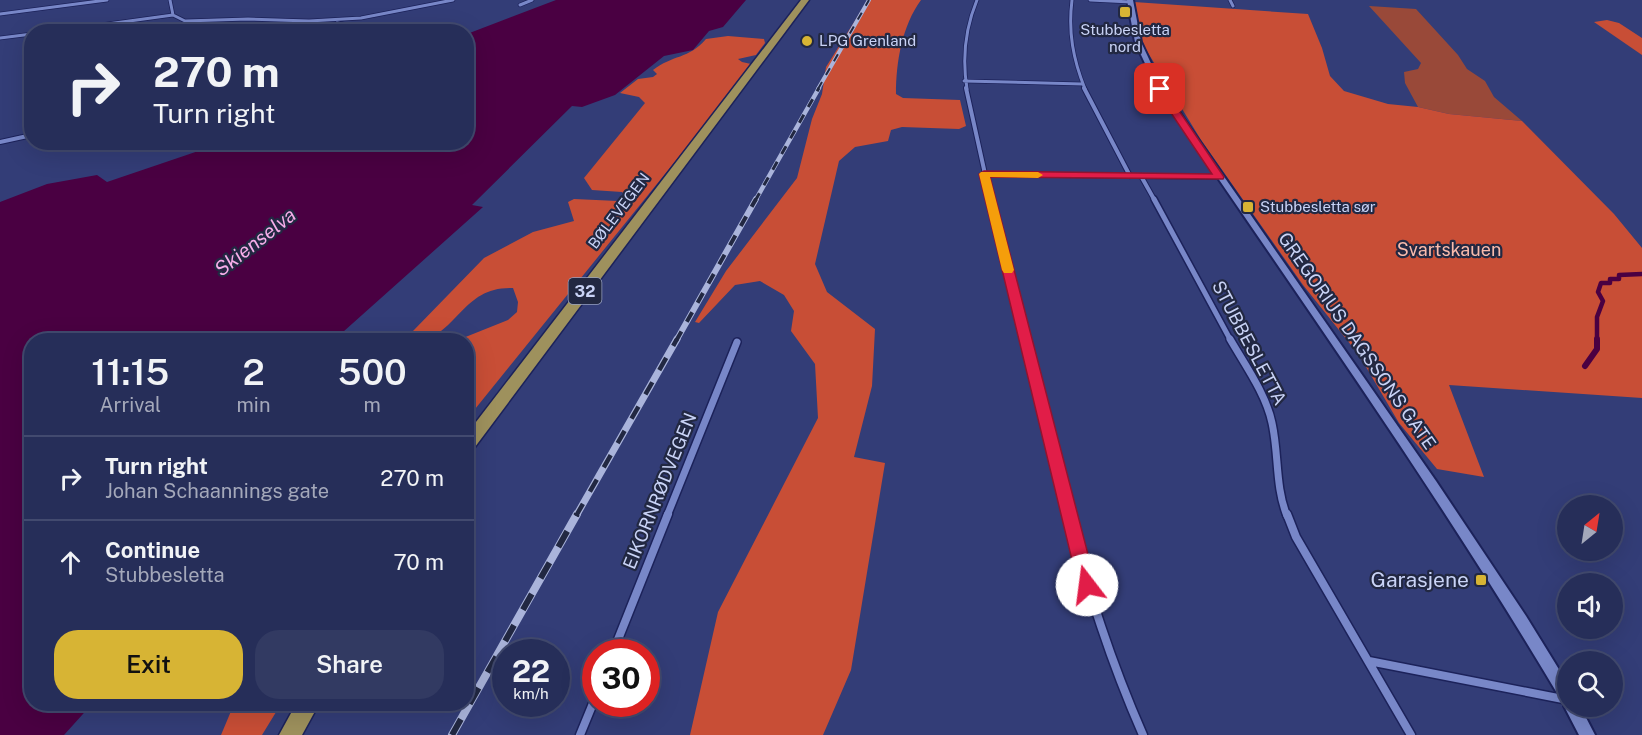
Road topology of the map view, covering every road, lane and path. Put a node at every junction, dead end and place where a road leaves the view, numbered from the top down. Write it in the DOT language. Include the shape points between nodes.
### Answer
graph roads {
  1 [pos="107,0"];
  2 [pos="170,0"];
  3 [pos="453,0"];
  4 [pos="532,0"];
  5 [pos="805,0"];
  6 [pos="977,0"];
  7 [pos="1072,0"];
  8 [pos="1090,0"];
  9 [pos="1230,0"];
  10 [pos="1130,1"];
  11 [pos="520,5"];
  12 [pos="1233,6"];
  13 [pos="0,14"];
  14 [pos="173,15"];
  15 [pos="185,21"];
  16 [pos="318,21"];
  17 [pos="107,24"];
  18 [pos="188,24"];
  19 [pos="341,24"];
  20 [pos="24,35"];
  21 [pos="0,38"];
  22 [pos="964,81"];
  23 [pos="1082,84"];
  24 [pos="24,137"];
  25 [pos="0,142"];
  26 [pos="984,174"];
  27 [pos="1130,176"];
  28 [pos="1141,176"];
  29 [pos="1219,177"];
  30 [pos="737,342"];
  31 [pos="474,436"];
  32 [pos="618,639"];
  33 [pos="1369,661"];
  34 [pos="1557,681"];
  35 [pos="1557,697"];
  36 [pos="304,711"];
  37 [pos="587,717"];
  38 [pos="1578,717"];
  39 [pos="290,735"];
  40 [pos="580,735"];
  41 [pos="1143,735"];
  42 [pos="1411,735"];
  43 [pos="1587,735"];
  1 -- 13 [label="street"];
  2 -- 14 [label="street"];
  3 -- 16 [label="street" via="379,15"];
  4 -- 11 [label="street"];
  5 -- 31 [label="main road, BØLEVEGEN / 32"];
  6 -- 22 [label="street" via="967,27"];
  7 -- 23 [label="street" via="1069,30"];
  8 -- 10 [label="street"];
  9 -- 12 [label="street"];
  10 -- 29 [label="street, GREGORIUS DAGSSONS GATE" via="1147,65"];
  14 -- 15 [label="street"];
  14 -- 17 [label="street"];
  15 -- 16 [label="street"];
  15 -- 18 [label="street"];
  16 -- 19 [label="street"];
  20 -- 21 [label="street"];
  22 -- 23 [label="street"];
  22 -- 26 [label="street"];
  23 -- 27 [label="street"];
  24 -- 25 [label="street"];
  26 -- 27 [label="street"];
  26 -- 41 [label="street" via="1092,604"];
  27 -- 28 [label="street"];
  28 -- 29 [label="street"];
  28 -- 33 [label="street, STUBBESLETTA" via="1260,393 1272,422 1280,498 1296,537"];
  29 -- 34 [label="street, GREGORIUS DAGSSONS GATE" via="1432,484"];
  30 -- 32 [label="street, EIKORNRØDVEGEN"];
  33 -- 35 [label="street"];
  33 -- 42 [label="street, STUBBESLETTA"];
  36 -- 39 [label="main road"];
  37 -- 40 [label="street"];
  38 -- 43 [label="street"];
}
